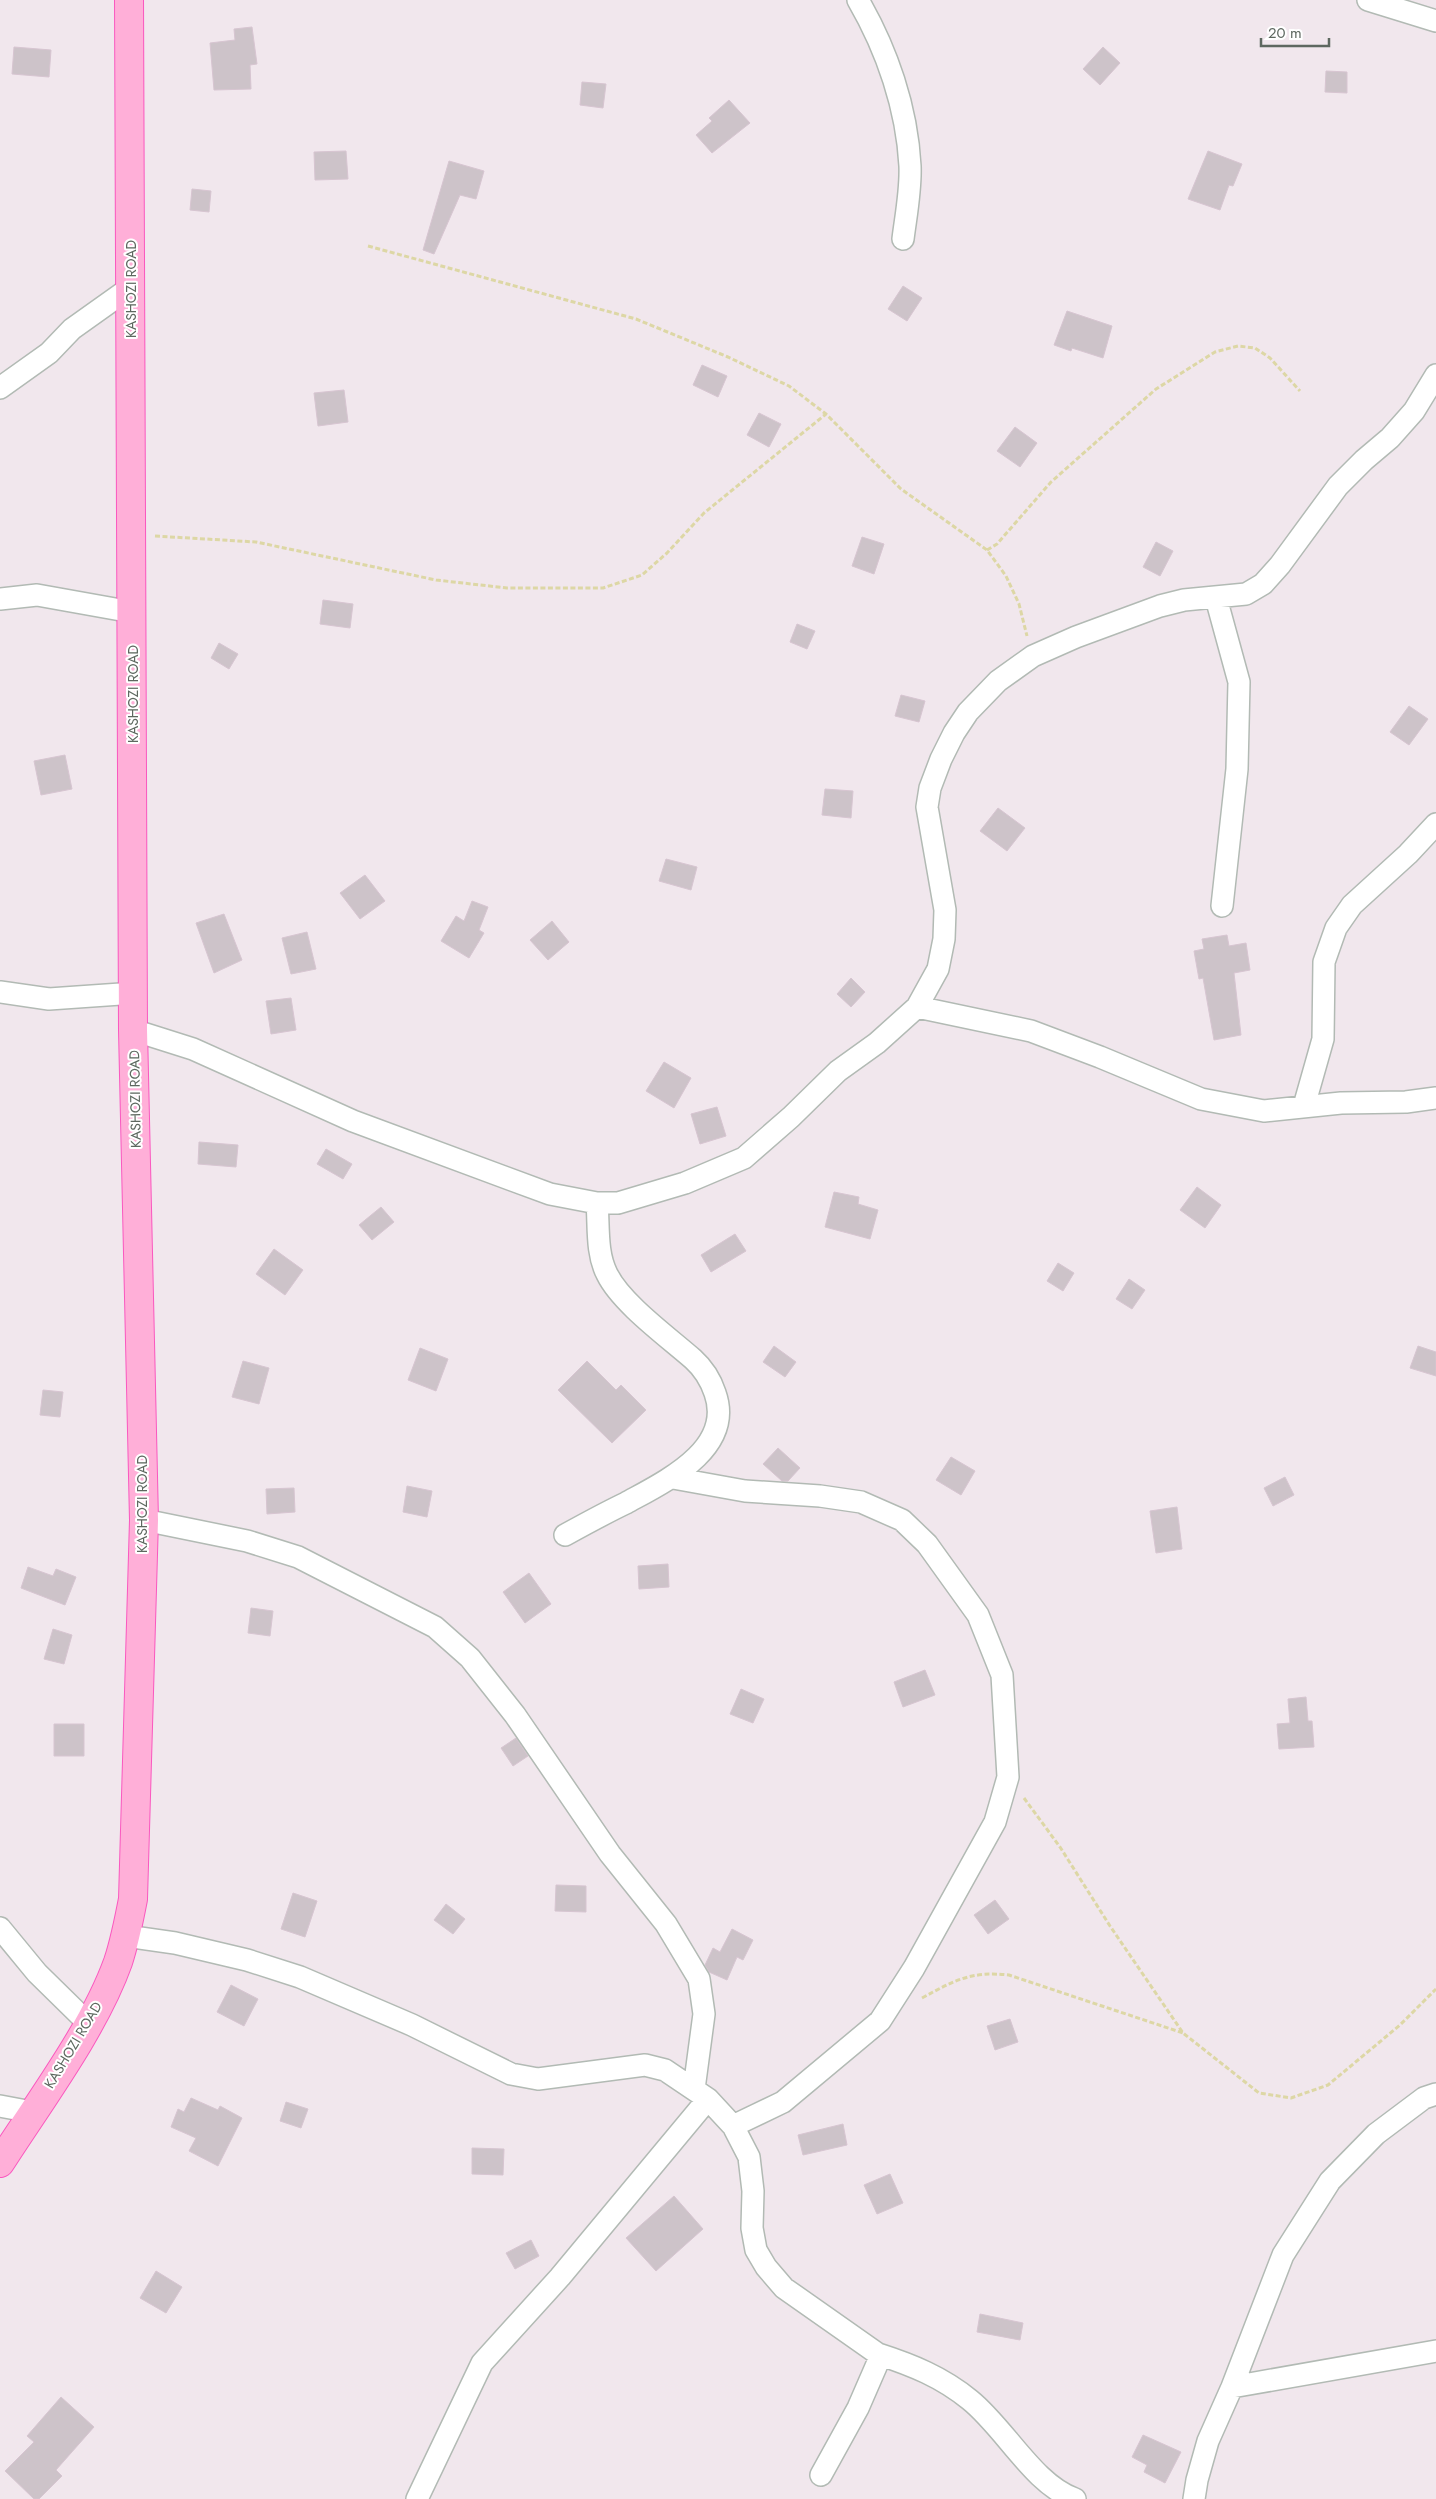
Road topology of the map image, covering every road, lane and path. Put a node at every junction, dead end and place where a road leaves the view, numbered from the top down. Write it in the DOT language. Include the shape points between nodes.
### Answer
graph roads {
  1 [pos="129,0"];
  2 [pos="858,0"];
  3 [pos="1368,0"];
  4 [pos="1436,22"];
  5 [pos="903,239"];
  6 [pos="368,246"];
  7 [pos="131,287"];
  8 [pos="1436,376"];
  9 [pos="0,388"];
  10 [pos="1300,391"];
  11 [pos="826,414"];
  12 [pos="132,534"];
  13 [pos="987,550"];
  14 [pos="1216,598"];
  15 [pos="0,599"];
  16 [pos="132,612"];
  17 [pos="1033,656"];
  18 [pos="1436,824"];
  19 [pos="1222,906"];
  20 [pos="0,992"];
  21 [pos="135,993"];
  22 [pos="917,1007"];
  23 [pos="134,1030"];
  24 [pos="1436,1098"];
  25 [pos="1304,1106"];
  26 [pos="597,1203"];
  27 [pos="673,1478"];
  28 [pos="144,1520"];
  29 [pos="565,1535"];
  30 [pos="1008,1777"];
  31 [pos="0,1928"];
  32 [pos="126,1936"];
  33 [pos="1436,1989"];
  34 [pos="920,1999"];
  35 [pos="88,2024"];
  36 [pos="1183,2033"];
  37 [pos="701,2094"];
  38 [pos="1436,2094"];
  39 [pos="0,2106"];
  40 [pos="32,2112"];
  41 [pos="733,2126"];
  42 [pos="0,2163"];
  43 [pos="1436,2351"];
  44 [pos="878,2354"];
  45 [pos="1232,2387"];
  46 [pos="821,2475"];
  47 [pos="417,2499"];
  48 [pos="1075,2499"];
  49 [pos="1194,2499"];
  1 -- 7 [label="main road, KASHOZI ROAD"];
  2 -- 5 [label="street" via="887,60 904,114 910,168"];
  3 -- 4 [label="street"];
  6 -- 11 [label="path" via="636,319 789,386"];
  7 -- 9 [label="street" via="72,329 48,353"];
  7 -- 12 [label="main road, KASHOZI ROAD"];
  8 -- 14 [label="street" via="1414,411 1338,486 1263,584 1246,594"];
  10 -- 13 [label="path" via="1270,358 1255,348 1238,346 1215,352 1156,390 1051,482 997,544"];
  11 -- 12 [label="path" via="704,513 642,575 603,588 506,588 436,580 256,542"];
  11 -- 13 [label="path" via="901,489"];
  12 -- 16 [label="main road, KASHOZI ROAD"];
  13 -- 17 [label="path" via="1006,576"];
  14 -- 17 [label="street" via="1184,600 1160,606"];
  14 -- 19 [label="street" via="1239,682 1237,769"];
  15 -- 16 [label="street" via="36,595"];
  16 -- 21 [label="main road, KASHOZI ROAD"];
  17 -- 22 [label="street" via="998,681 968,712 949,742 930,788 928,807 944,910 944,939 938,969"];
  18 -- 25 [label="street" via="1352,905 1336,928 1324,962 1323,1040"];
  20 -- 21 [label="street" via="49,999"];
  21 -- 23 [label="main road, KASHOZI ROAD"];
  22 -- 25 [label="street" via="1031,1031 1201,1099 1264,1111"];
  22 -- 26 [label="street" via="877,1043 838,1071 744,1158 686,1183 640,1198"];
  23 -- 26 [label="street" via="192,1048 353,1122 550,1194"];
  23 -- 28 [label="main road, KASHOZI ROAD"];
  24 -- 25 [label="street"];
  26 -- 27 [label="street" via="600,1254 607,1274 624,1296 695,1361 711,1382 717,1400 719,1416 712,1435 698,1456"];
  27 -- 29 [label="street"];
  27 -- 30 [label="street" via="744,1490 861,1502 902,1520 927,1544 978,1615 1002,1674"];
  28 -- 32 [label="main road, KASHOZI ROAD" via="135,1862"];
  28 -- 37 [label="street" via="247,1541 298,1558 436,1627 470,1658 515,1714 610,1854 666,1924 699,1979 704,2014"];
  30 -- 36 [label="path" via="1060,1847"];
  30 -- 41 [label="street" via="995,1822 974,1863 880,2021 783,2102"];
  31 -- 35 [label="street" via="37,1973"];
  32 -- 35 [label="main road, KASHOZI ROAD"];
  32 -- 37 [label="street" via="175,1943 300,1977 412,2025 511,2074 538,2079 645,2065 665,2070"];
  33 -- 36 [label="path" via="1400,2025 1328,2085 1291,2098 1259,2093"];
  34 -- 36 [label="path" via="960,1979 985,1973 1009,1975"];
  35 -- 40 [label="main road, KASHOZI ROAD"];
  37 -- 41 [label="street"];
  37 -- 47 [label="street" via="560,2277 482,2363"];
  38 -- 45 [label="street" via="1424,2098 1376,2134 1330,2181 1283,2255"];
  39 -- 40 [label="street"];
  40 -- 42 [label="main road, KASHOZI ROAD"];
  41 -- 44 [label="street" via="749,2157 753,2235 756,2250 766,2267 784,2288"];
  43 -- 45 [label="street"];
  44 -- 46 [label="street" via="878,2362 858,2408"];
  44 -- 48 [label="street" via="937,2376 971,2400 1043,2480 1060,2494"];
  45 -- 49 [label="street" via="1208,2440"];
}
